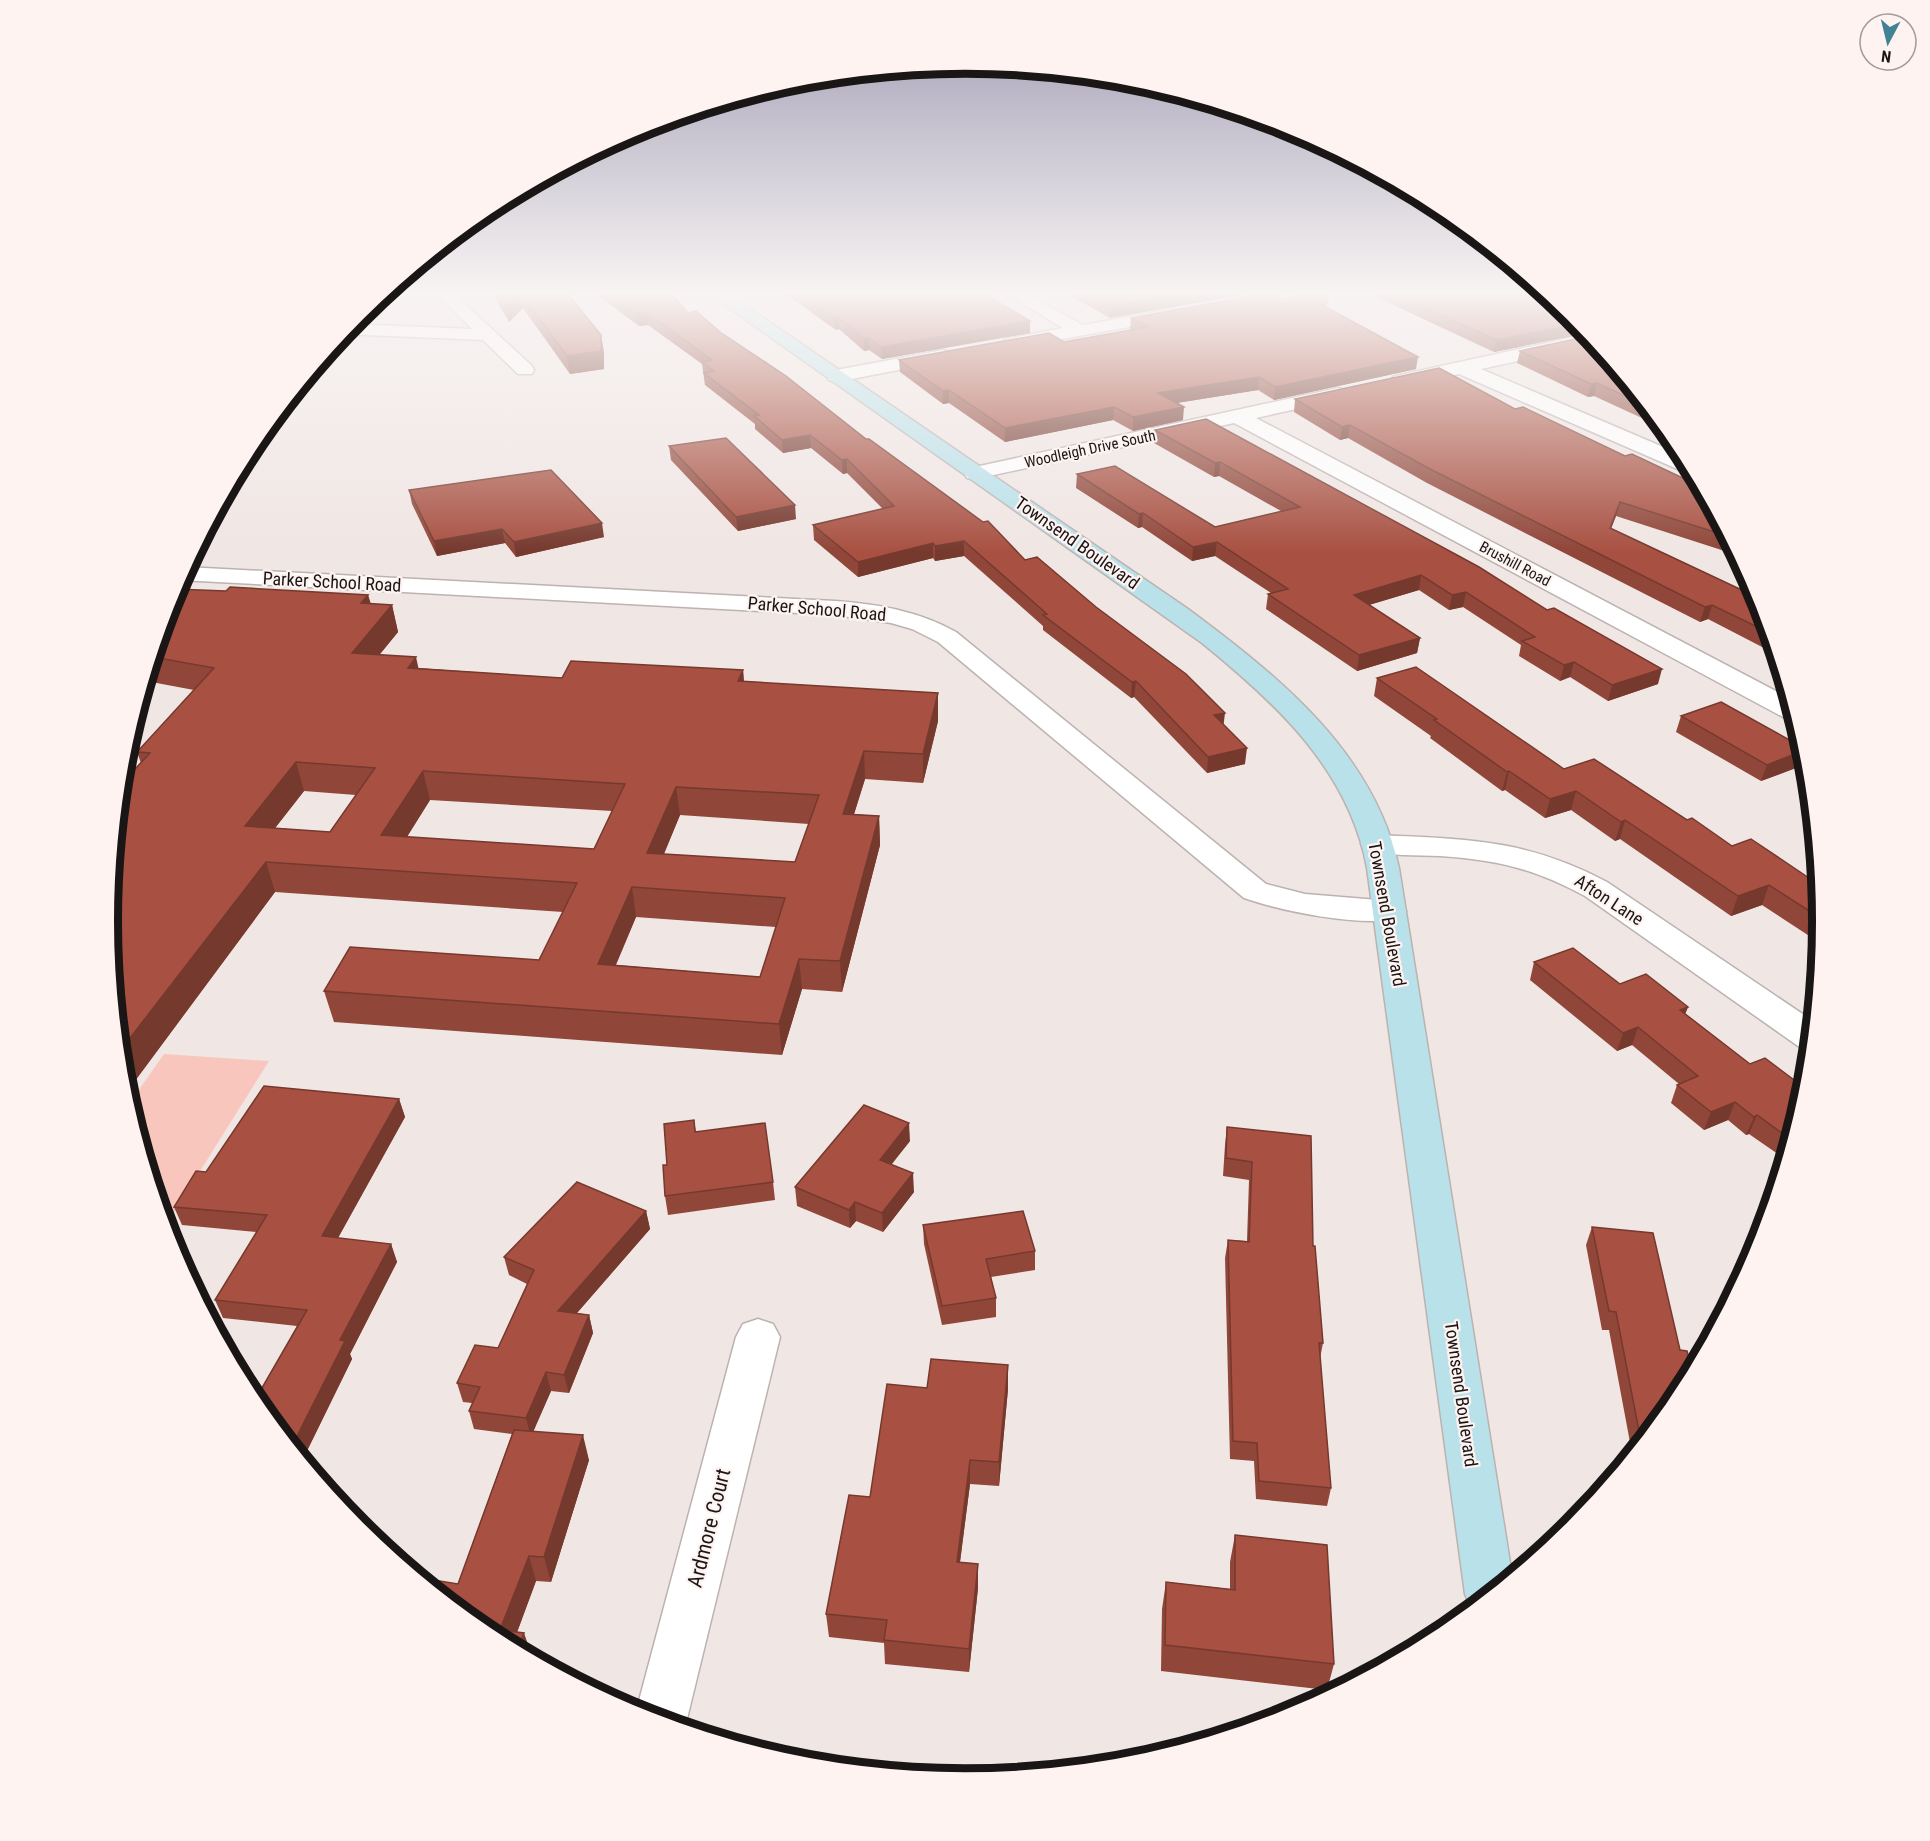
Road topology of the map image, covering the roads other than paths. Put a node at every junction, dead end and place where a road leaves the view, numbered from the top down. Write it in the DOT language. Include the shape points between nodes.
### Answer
graph roads {
  1 [pos="843,381"];
  2 [pos="1400,381"];
  3 [pos="1492,381"];
  4 [pos="1387,384"];
  5 [pos="1352,391"];
  6 [pos="1237,416"];
  7 [pos="1675,460"];
  8 [pos="975,473"];
  9 [pos="192,575"];
  10 [pos="1784,706"];
  11 [pos="1377,844"];
  12 [pos="1390,911"];
  13 [pos="1805,1033"];
  14 [pos="758,1337"];
  15 [pos="1489,1586"];
  16 [pos="663,1712"];
  1 -- 8 [label="street, Townsend Boulevard"];
  2 -- 4 [label="street"];
  3 -- 7 [label="street"];
  5 -- 6 [label="street, Woodleigh Drive South"];
  6 -- 8 [label="street, Woodleigh Drive South"];
  6 -- 10 [label="street, Brushill Road"];
  8 -- 11 [label="street, Townsend Boulevard" via="1254,670 1328,747 1358,798"];
  9 -- 12 [label="street, Parker School Road" via="826,607 902,617 926,624 947,637 1255,891 1291,902"];
  11 -- 12 [label="street, Townsend Boulevard"];
  11 -- 13 [label="street, Afton Lane" via="1483,851 1526,858 1567,873"];
  12 -- 15 [label="street, Townsend Boulevard"];
  14 -- 16 [label="street, Ardmore Court"];
}
